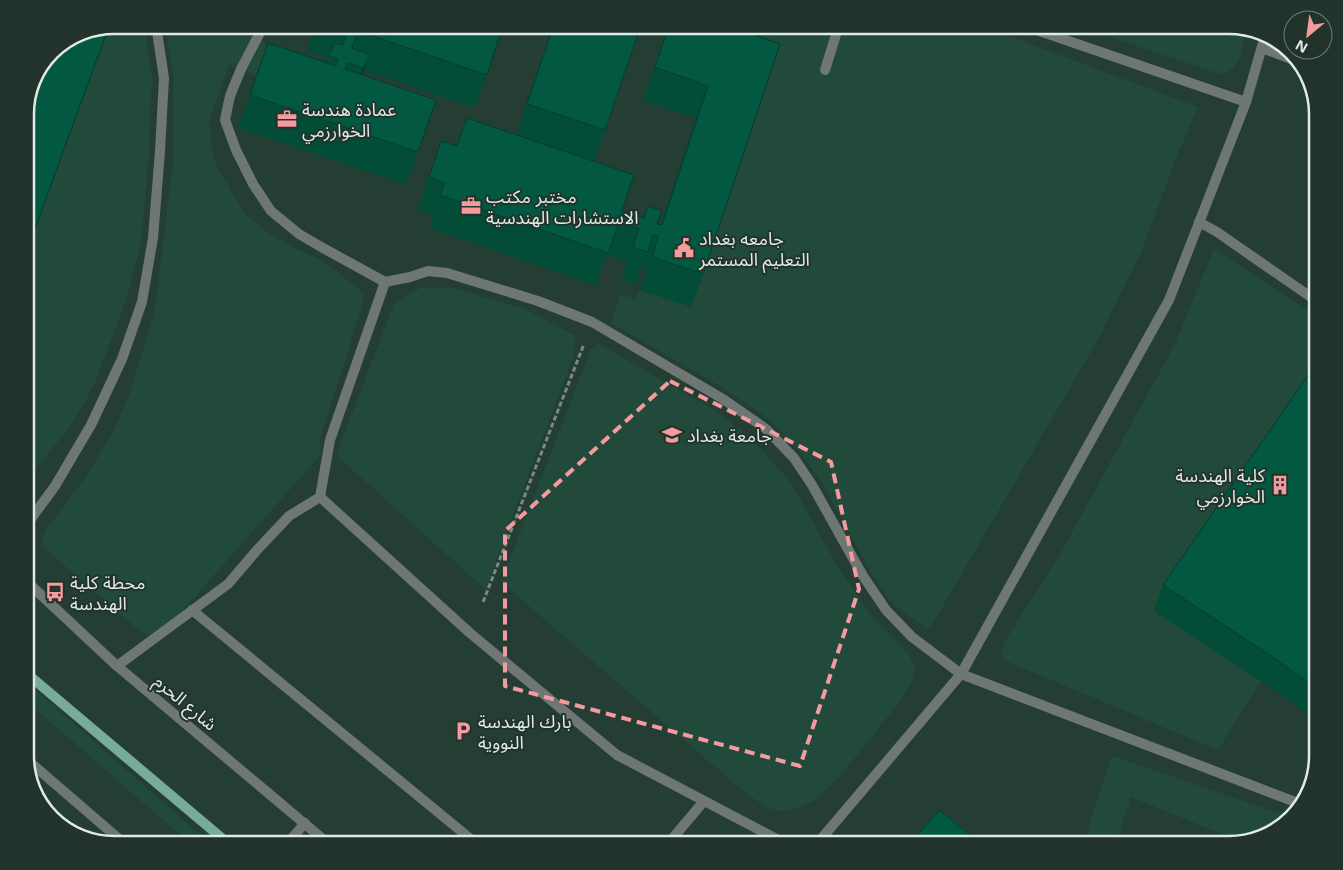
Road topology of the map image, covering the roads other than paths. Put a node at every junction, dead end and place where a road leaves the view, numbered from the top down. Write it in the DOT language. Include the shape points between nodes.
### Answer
graph roads {
  1 [pos="157,34"];
  2 [pos="259,34"];
  3 [pos="836,34"];
  4 [pos="1048,34"];
  5 [pos="1264,42"];
  6 [pos="1262,48"];
  7 [pos="1285,57"];
  8 [pos="825,70"];
  9 [pos="1246,102"];
  10 [pos="1199,222"];
  11 [pos="385,282"];
  12 [pos="1309,296"];
  13 [pos="320,497"];
  14 [pos="34,515"];
  15 [pos="34,588"];
  16 [pos="192,610"];
  17 [pos="117,666"];
  18 [pos="961,674"];
  19 [pos="35,766"];
  20 [pos="704,801"];
  21 [pos="1295,802"];
  22 [pos="305,823"];
  23 [pos="116,836"];
  24 [pos="294,836"];
  25 [pos="320,836"];
  26 [pos="467,836"];
  27 [pos="675,836"];
  28 [pos="771,836"];
  29 [pos="824,836"];
  1 -- 14 [label="street" via="164,78 153,238 142,302 122,359 91,425"];
  2 -- 11 [label="street" via="230,96 226,120 253,184 271,211 299,234"];
  3 -- 8 [label="street"];
  4 -- 9 [label="street"];
  5 -- 6 [label="street"];
  6 -- 7 [label="street"];
  6 -- 9 [label="street"];
  9 -- 10 [label="street"];
  10 -- 12 [label="street"];
  10 -- 18 [label="street" via="1169,300"];
  11 -- 13 [label="street" via="330,440"];
  11 -- 18 [label="street" via="428,271 447,273 538,301 592,322 723,399 766,429 794,458 886,610 912,637"];
  13 -- 16 [label="street" via="289,516 228,584"];
  13 -- 20 [label="street" via="470,633 617,756"];
  15 -- 17 [label="street, شارع الحرم"];
  16 -- 17 [label="street"];
  16 -- 26 [label="street"];
  17 -- 22 [label="street, شارع الحرم"];
  18 -- 21 [label="street"];
  18 -- 29 [label="street"];
  19 -- 23 [label="street"];
  20 -- 27 [label="street"];
  20 -- 28 [label="street"];
  22 -- 24 [label="street"];
  22 -- 25 [label="street, شارع الحرم"];
}
